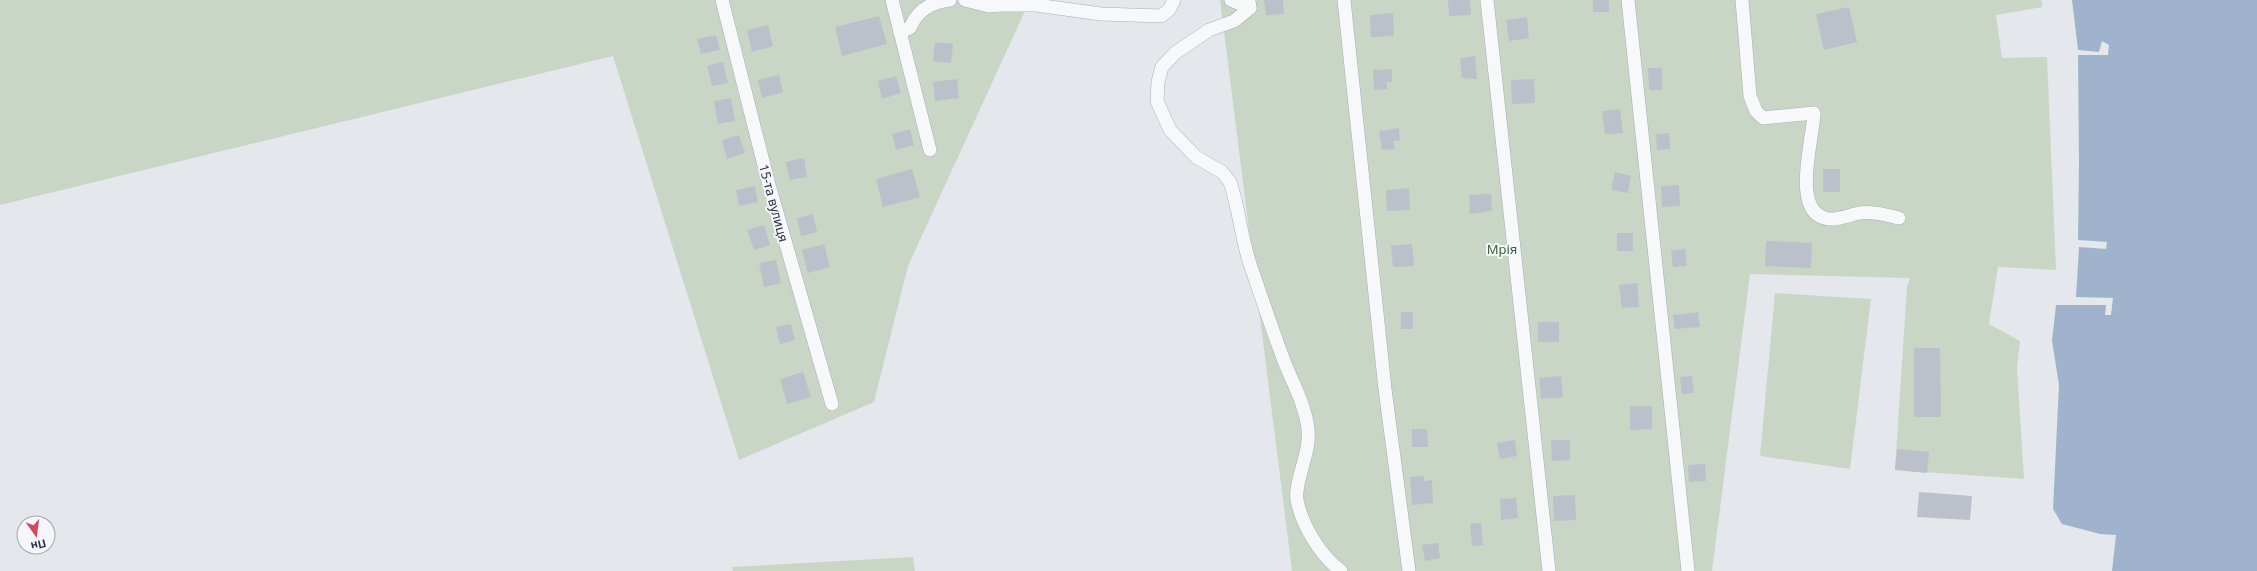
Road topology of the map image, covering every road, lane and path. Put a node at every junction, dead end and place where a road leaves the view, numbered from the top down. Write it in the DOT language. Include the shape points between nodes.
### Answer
graph roads {
  1 [pos="722,0"];
  2 [pos="892,0"];
  3 [pos="950,0"];
  4 [pos="965,0"];
  5 [pos="1174,0"];
  6 [pos="1231,0"];
  7 [pos="1344,0"];
  8 [pos="1487,0"];
  9 [pos="1628,0"];
  10 [pos="1742,0"];
  11 [pos="1001,3"];
  12 [pos="1250,4"];
  13 [pos="900,32"];
  14 [pos="930,150"];
  15 [pos="1899,218"];
  16 [pos="832,404"];
  17 [pos="1341,571"];
  18 [pos="1410,571"];
  19 [pos="1550,571"];
  20 [pos="1688,571"];
  1 -- 16 [label="street, 15-та вулиця" via="775,207"];
  2 -- 13 [label="street"];
  3 -- 13 [label="street" via="925,8 914,18 910,28"];
  4 -- 11 [label="street" via="989,6"];
  5 -- 11 [label="street" via="1169,10 1161,16 1101,14"];
  6 -- 12 [label="street"];
  7 -- 18 [label="street" via="1385,389"];
  8 -- 19 [label="street"];
  9 -- 20 [label="street"];
  10 -- 15 [label="street" via="1750,96 1756,111 1763,118 1814,113 1806,187 1808,201 1816,213 1828,219 1860,213"];
  12 -- 17 [label="street" via="1234,21 1210,30 1175,53 1162,68 1157,101 1170,130 1182,144 1196,157 1222,172 1230,182 1249,262 1284,362 1304,404 1308,441 1297,500 1316,543"];
  13 -- 14 [label="street"];
}
